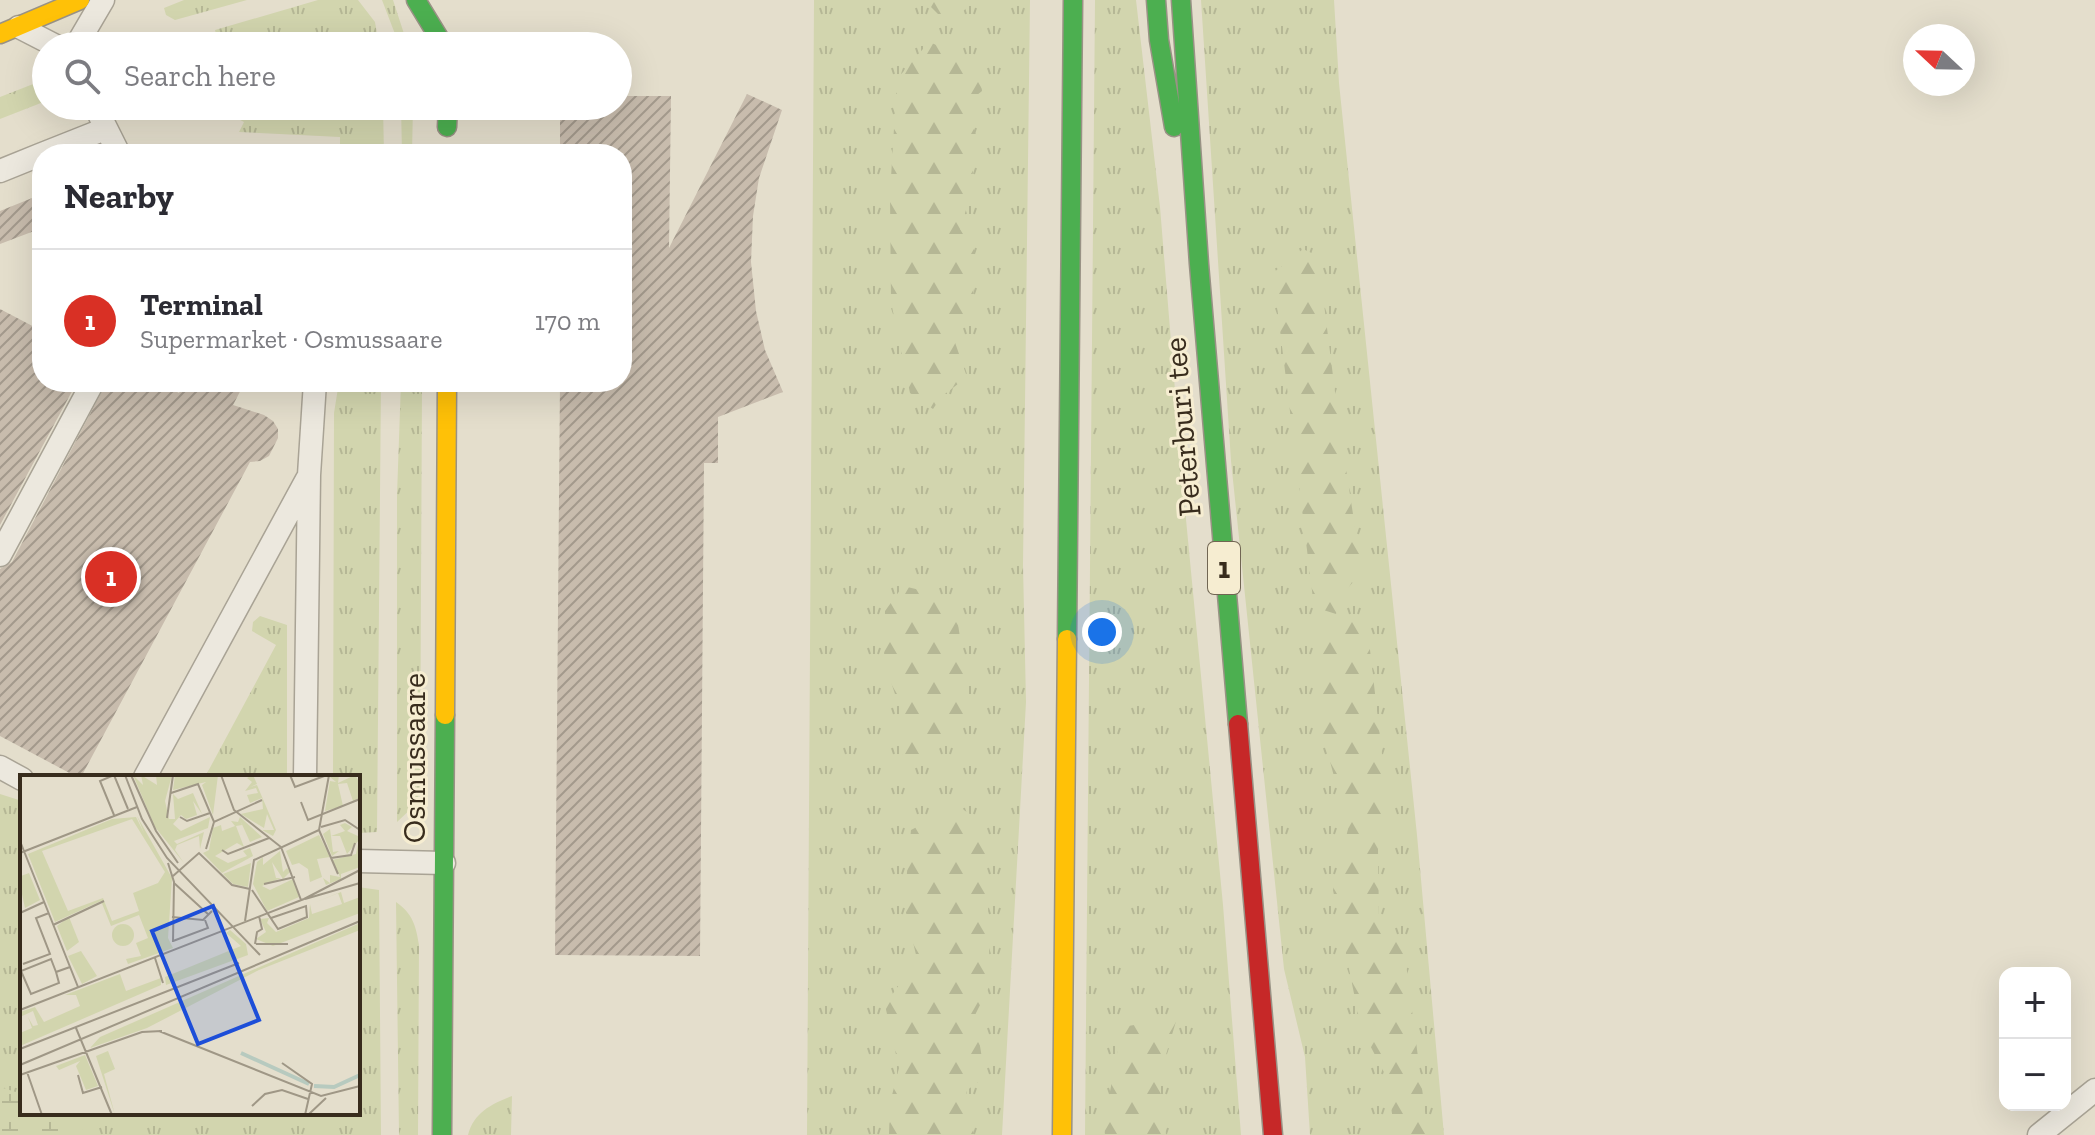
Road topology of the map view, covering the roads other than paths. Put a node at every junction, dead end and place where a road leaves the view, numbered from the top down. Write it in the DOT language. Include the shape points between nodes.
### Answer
graph roads {
  1 [pos="80,0"];
  2 [pos="103,0"];
  3 [pos="416,0"];
  4 [pos="1073,0"];
  5 [pos="1156,0"];
  6 [pos="1181,0"];
  7 [pos="449,15"];
  8 [pos="9,30"];
  9 [pos="84,32"];
  10 [pos="437,32"];
  11 [pos="447,32"];
  12 [pos="32,38"];
  13 [pos="101,120"];
  14 [pos="447,120"];
  15 [pos="447,127"];
  16 [pos="105,129"];
  17 [pos="67,144"];
  18 [pos="113,144"];
  19 [pos="32,158"];
  20 [pos="0,171"];
  21 [pos="1199,264"];
  22 [pos="88,392"];
  23 [pos="314,392"];
  24 [pos="447,392"];
  25 [pos="309,475"];
  26 [pos="0,555"];
  27 [pos="0,767"];
  28 [pos="146,775"];
  29 [pos="305,775"];
  30 [pos="20,778"];
  31 [pos="360,861"];
  32 [pos="444,863"];
  33 [pos="1064,1064"];
  34 [pos="2095,1091"];
  35 [pos="442,1135"];
  36 [pos="1051,1135"];
  37 [pos="1062,1135"];
  38 [pos="1273,1135"];
  39 [pos="2039,1135"];
  40 [pos="2055,1135"];
  1 -- 8 [label="main road"];
  2 -- 9 [label="lane"];
  3 -- 10 [label="main road"];
  4 -- 33 [label="main road"];
  5 -- 21 [label="main road"];
  6 -- 21 [label="main road, Peterburi tee / 1"];
  7 -- 11 [label="main road"];
  8 -- 12 [label="lane"];
  13 -- 16 [label="lane"];
  14 -- 15 [label="main road"];
  16 -- 17 [label="lane"];
  16 -- 18 [label="lane"];
  19 -- 20 [label="lane"];
  21 -- 38 [label="main road, Peterburi tee / 1"];
  22 -- 26 [label="lane"];
  23 -- 25 [label="lane"];
  24 -- 32 [label="main road, Osmussaare"];
  25 -- 28 [label="lane"];
  25 -- 29 [label="lane"];
  27 -- 30 [label="lane"];
  31 -- 32 [label="lane"];
  32 -- 35 [label="main road, Osmussaare"];
  33 -- 36 [label="lane"];
  33 -- 37 [label="main road"];
  34 -- 39 [label="lane"];
  34 -- 40 [label="lane"];
}
